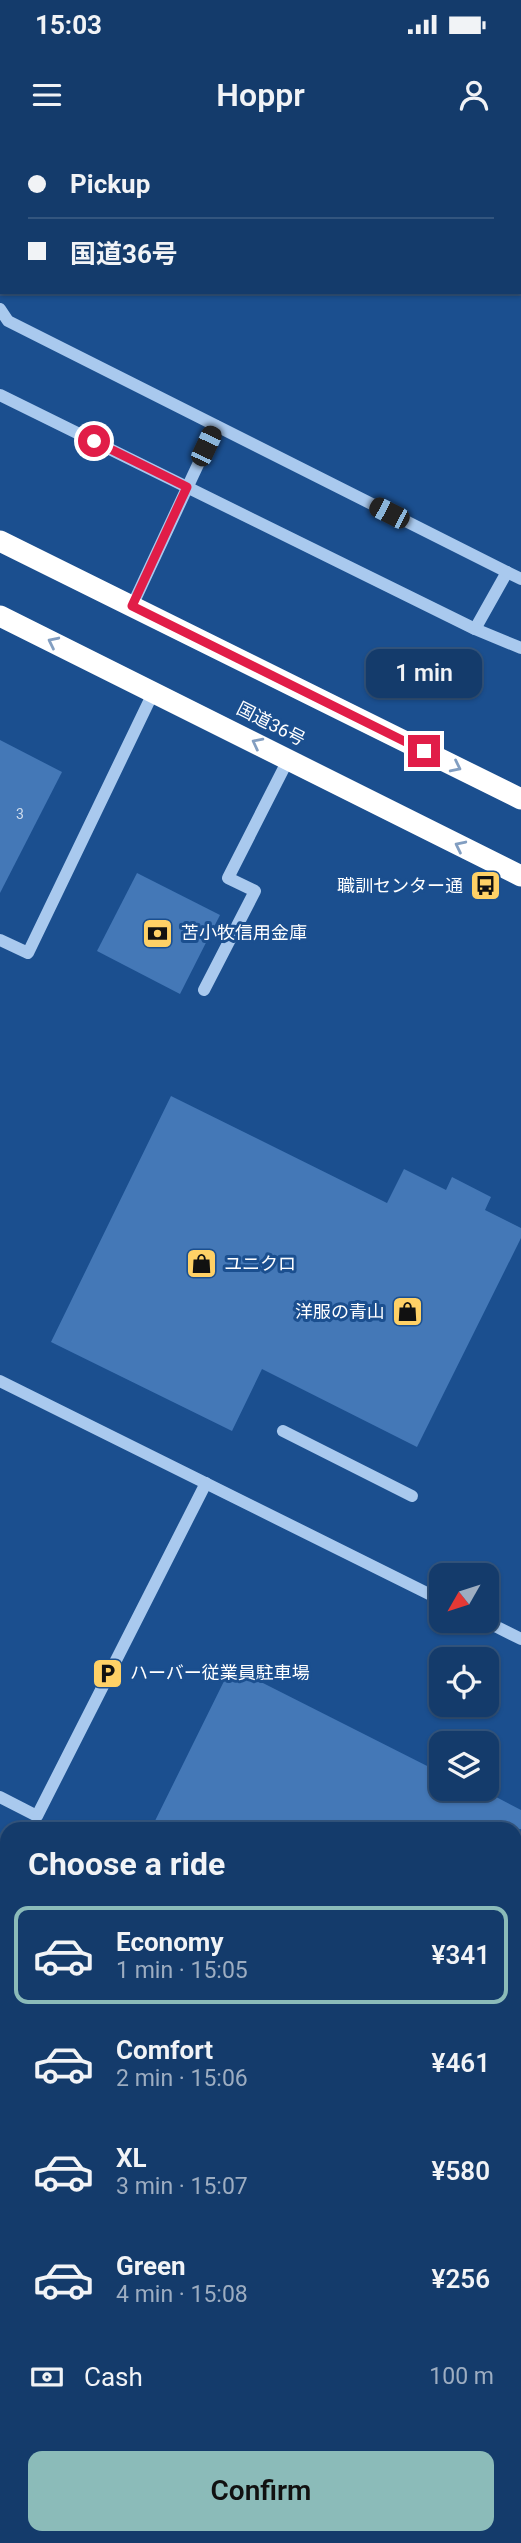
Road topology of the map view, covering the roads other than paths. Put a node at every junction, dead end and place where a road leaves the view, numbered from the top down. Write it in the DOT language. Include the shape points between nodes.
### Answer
graph roads {
  1 [pos="0,309"];
  2 [pos="0,395"];
  3 [pos="216,425"];
  4 [pos="187,487"];
  5 [pos="0,541"];
  6 [pos="507,572"];
  7 [pos="521,579"];
  8 [pos="132,606"];
  9 [pos="0,616"];
  10 [pos="475,629"];
  11 [pos="521,648"];
  12 [pos="155,691"];
  13 [pos="289,758"];
  14 [pos="521,799"];
  15 [pos="521,876"];
  16 [pos="0,940"];
  17 [pos="204,990"];
  18 [pos="0,1381"];
  19 [pos="283,1431"];
  20 [pos="206,1483"];
  21 [pos="412,1496"];
  22 [pos="429,1594"];
  23 [pos="499,1628"];
  24 [pos="521,1639"];
  25 [pos="0,1797"];
  1 -- 3 [label="street" via="8,321"];
  2 -- 4 [label="street"];
  3 -- 4 [label="street"];
  3 -- 6 [label="street"];
  4 -- 8 [label="street"];
  4 -- 10 [label="street"];
  5 -- 8 [label="highway"];
  6 -- 7 [label="street"];
  6 -- 10 [label="street"];
  8 -- 14 [label="highway, one-way"];
  12 -- 9 [label="highway, 国道36号, one-way"];
  10 -- 11 [label="street"];
  13 -- 12 [label="highway, 国道36号, one-way"];
  12 -- 16 [label="street" via="28,953"];
  15 -- 13 [label="highway, 国道36号, one-way"];
  13 -- 17 [label="street" via="229,878 255,891"];
  18 -- 20 [label="street"];
  19 -- 21 [label="street"];
  20 -- 22 [label="street"];
  20 -- 25 [label="street" via="37,1816"];
  23 -- 24 [label="street"];
}
